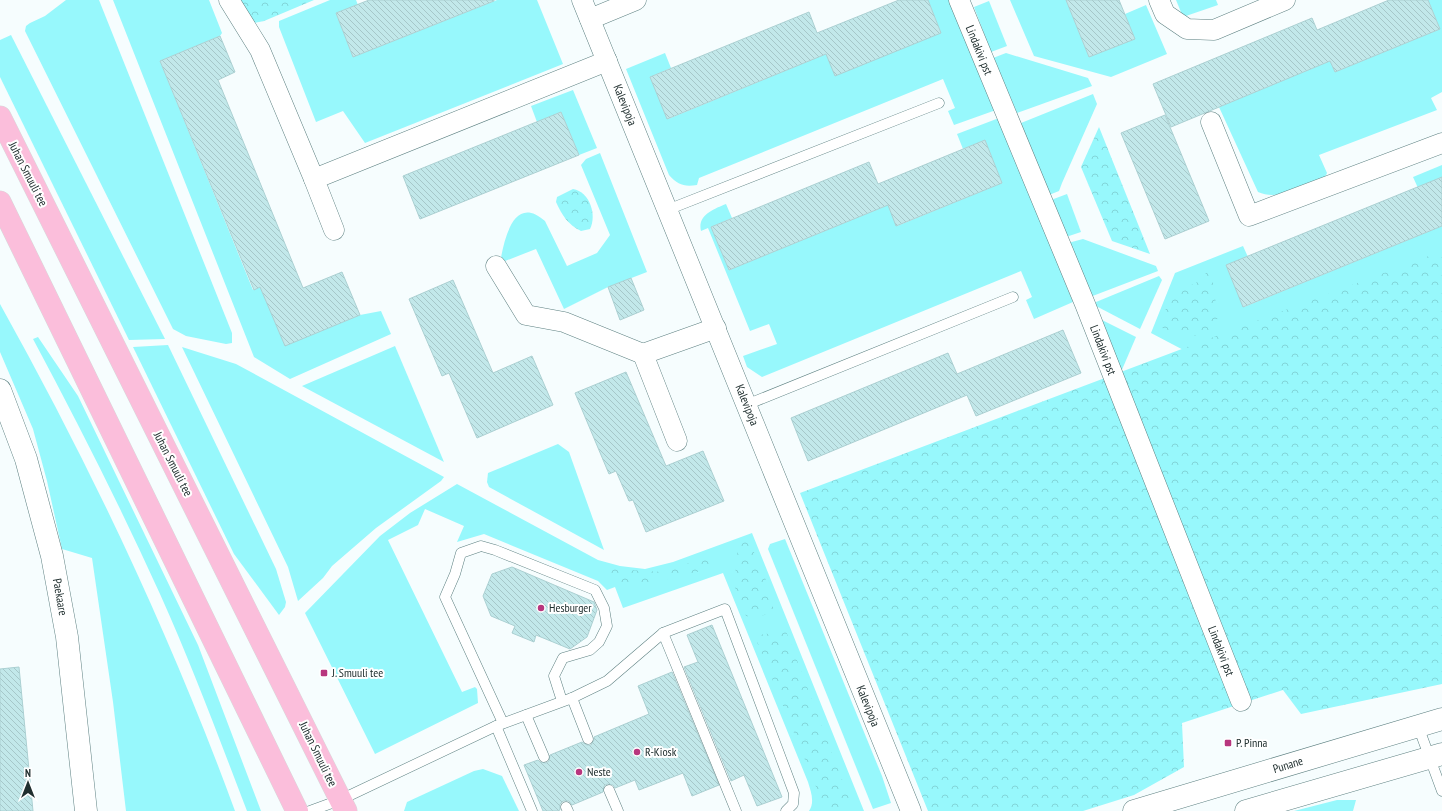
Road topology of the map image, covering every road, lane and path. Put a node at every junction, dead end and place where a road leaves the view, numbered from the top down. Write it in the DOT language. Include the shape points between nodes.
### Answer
graph roads {
  1 [pos="229,0"];
  2 [pos="582,0"];
  3 [pos="636,0"];
  4 [pos="959,0"];
  5 [pos="1159,0"];
  6 [pos="1285,0"];
  7 [pos="590,19"];
  8 [pos="607,61"];
  9 [pos="939,103"];
  10 [pos="0,117"];
  11 [pos="1211,122"];
  12 [pos="1442,143"];
  13 [pos="314,179"];
  14 [pos="0,202"];
  15 [pos="668,210"];
  16 [pos="334,230"];
  17 [pos="496,266"];
  18 [pos="1013,297"];
  19 [pos="716,328"];
  20 [pos="643,354"];
  21 [pos="0,390"];
  22 [pos="746,404"];
  23 [pos="677,441"];
  24 [pos="663,633"];
  25 [pos="567,700"];
  26 [pos="1241,701"];
  27 [pos="526,715"];
  28 [pos="1442,719"];
  29 [pos="499,725"];
  30 [pos="1418,726"];
  31 [pos="588,739"];
  32 [pos="1436,756"];
  33 [pos="544,757"];
  34 [pos="609,790"];
  35 [pos="1442,791"];
  36 [pos="345,807"];
  37 [pos="86,811"];
  38 [pos="297,811"];
  39 [pos="310,811"];
  40 [pos="532,811"];
  41 [pos="618,811"];
  42 [pos="736,811"];
  43 [pos="786,811"];
  44 [pos="911,811"];
  45 [pos="1134,811"];
  46 [pos="1246,811"];
  1 -- 13 [label="street" via="260,50"];
  2 -- 7 [label="street, Kalevipoja"];
  3 -- 7 [label="street"];
  4 -- 26 [label="street, Lindakivi pst" via="1085,304"];
  5 -- 6 [label="street" via="1165,14 1187,29 1214,30"];
  7 -- 8 [label="street, Kalevipoja"];
  8 -- 13 [label="street"];
  8 -- 15 [label="street, Kalevipoja"];
  9 -- 15 [label="lane"];
  10 -- 36 [label="main road, Juhan Smuuli tee"];
  11 -- 12 [label="street" via="1250,216"];
  13 -- 16 [label="street"];
  14 -- 38 [label="main road"];
  15 -- 19 [label="street, Kalevipoja"];
  17 -- 20 [label="street" via="526,315 564,322"];
  18 -- 22 [label="lane"];
  19 -- 20 [label="street"];
  19 -- 22 [label="street, Kalevipoja"];
  20 -- 23 [label="street"];
  21 -- 37 [label="main road, Paekaare" via="26,458 52,556 67,637"];
  22 -- 44 [label="street, Kalevipoja"];
  24 -- 25 [label="lane" via="607,681"];
  24 -- 42 [label="lane"];
  24 -- 43 [label="lane" via="725,609 794,793 793,804"];
  25 -- 27 [label="lane"];
  25 -- 29 [label="lane" via="554,676 563,658 590,650 599,642 607,626 604,608 595,590 510,555 481,546 461,553 445,597"];
  25 -- 31 [label="lane"];
  27 -- 29 [label="lane"];
  27 -- 33 [label="lane"];
  28 -- 30 [label="main road, Punane"];
  29 -- 36 [label="lane"];
  29 -- 40 [label="lane"];
  30 -- 32 [label="lane"];
  30 -- 45 [label="main road, Punane"];
  32 -- 35 [label="lane"];
  32 -- 46 [label="main road"];
  34 -- 41 [label="lane"];
  36 -- 39 [label="lane"];
}
